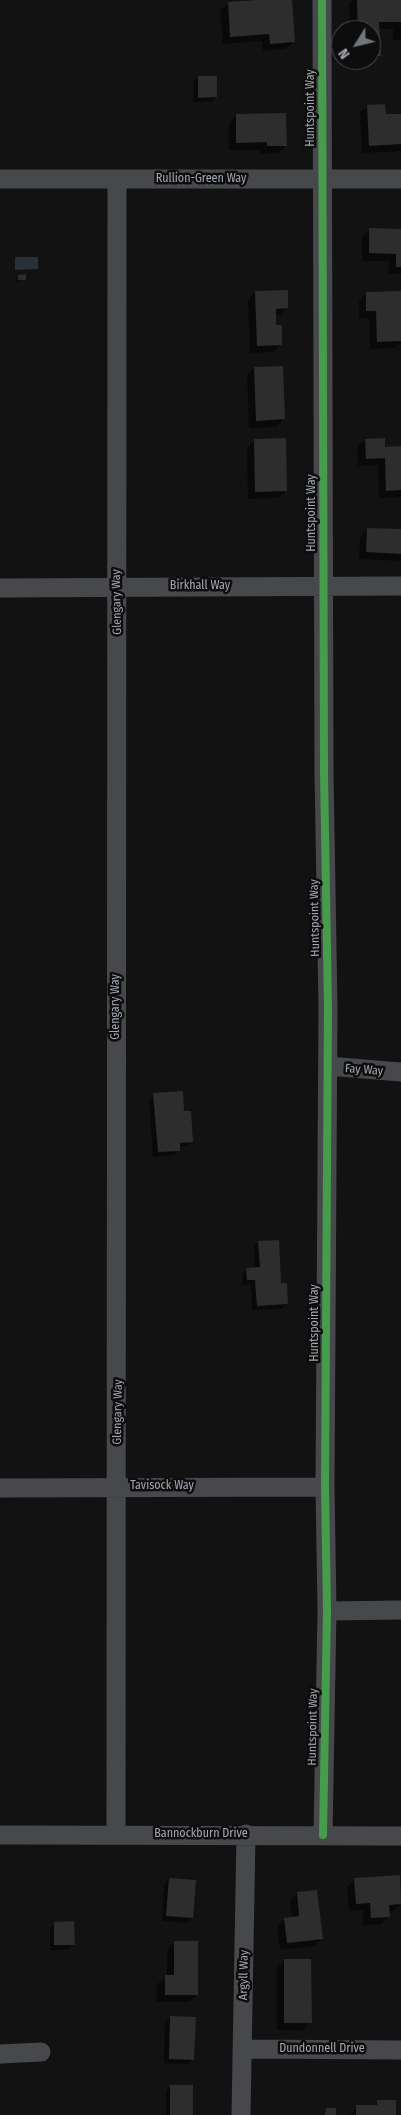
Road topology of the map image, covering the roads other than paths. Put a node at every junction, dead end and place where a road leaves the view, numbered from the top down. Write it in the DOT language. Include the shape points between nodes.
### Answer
graph roads {
  1 [pos="322,0"];
  2 [pos="324,179"];
  3 [pos="401,179"];
  4 [pos="0,180"];
  5 [pos="117,180"];
  6 [pos="323,586"];
  7 [pos="401,586"];
  8 [pos="117,587"];
  9 [pos="0,588"];
  10 [pos="328,1066"];
  11 [pos="401,1072"];
  12 [pos="117,1486"];
  13 [pos="0,1488"];
  14 [pos="325,1488"];
  15 [pos="401,1610"];
  16 [pos="327,1611"];
  17 [pos="116,1834"];
  18 [pos="246,1834"];
  19 [pos="323,1835"];
  20 [pos="0,1836"];
  21 [pos="401,1836"];
  22 [pos="242,2049"];
  23 [pos="401,2050"];
  24 [pos="41,2052"];
  25 [pos="0,2054"];
  26 [pos="241,2115"];
  1 -- 2 [label="street, Huntspoint Way"];
  2 -- 3 [label="street, Rullion-Green Way"];
  2 -- 5 [label="street, Rullion-Green Way"];
  2 -- 6 [label="street, Huntspoint Way"];
  4 -- 5 [label="street, Rullion-Green Way"];
  5 -- 8 [label="street, Glengary Way"];
  6 -- 7 [label="street, Birkhall Way"];
  6 -- 8 [label="street, Birkhall Way"];
  6 -- 10 [label="street, Huntspoint Way"];
  8 -- 9 [label="street, Birkhall Way"];
  8 -- 12 [label="street, Glengary Way"];
  10 -- 11 [label="street, Fay Way"];
  10 -- 14 [label="street, Huntspoint Way"];
  12 -- 13 [label="street, Tavisock Way"];
  12 -- 14 [label="street, Tavisock Way"];
  12 -- 17 [label="street, Glengary Way"];
  14 -- 16 [label="street, Huntspoint Way"];
  15 -- 16 [label="street"];
  16 -- 19 [label="street, Huntspoint Way"];
  17 -- 18 [label="street, Bannockburn Drive"];
  17 -- 20 [label="street, Bannockburn Drive"];
  18 -- 19 [label="street, Bannockburn Drive"];
  18 -- 22 [label="street, Argyll Way"];
  19 -- 21 [label="street, Bannockburn Drive"];
  22 -- 23 [label="street, Dundonnell Drive"];
  22 -- 26 [label="street, Argyll Way"];
  24 -- 25 [label="street"];
}
